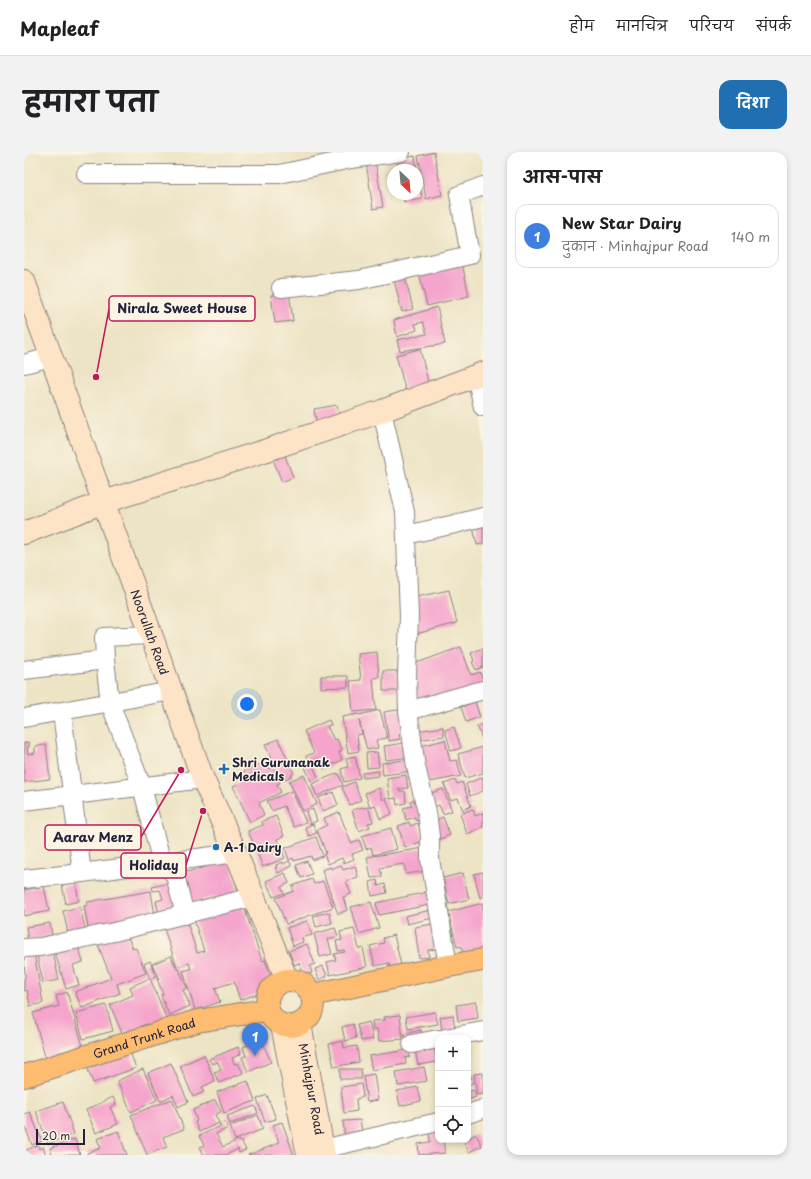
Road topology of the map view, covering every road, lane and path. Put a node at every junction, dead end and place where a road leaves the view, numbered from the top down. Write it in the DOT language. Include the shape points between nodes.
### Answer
graph roads {
  1 [pos="400,152"];
  2 [pos="86,174"];
  3 [pos="483,186"];
  4 [pos="24,281"];
  5 [pos="282,288"];
  6 [pos="51,357"];
  7 [pos="24,364"];
  8 [pos="480,374"];
  9 [pos="483,407"];
  10 [pos="382,411"];
  11 [pos="104,502"];
  12 [pos="483,517"];
  13 [pos="24,533"];
  14 [pos="406,535"];
  15 [pos="151,635"];
  16 [pos="105,660"];
  17 [pos="24,670"];
  18 [pos="483,690"];
  19 [pos="171,691"];
  20 [pos="110,703"];
  21 [pos="408,711"];
  22 [pos="62,712"];
  23 [pos="24,718"];
  24 [pos="203,779"];
  25 [pos="142,787"];
  26 [pos="72,795"];
  27 [pos="24,801"];
  28 [pos="236,853"];
  29 [pos="162,863"];
  30 [pos="82,873"];
  31 [pos="24,879"];
  32 [pos="253,897"];
  33 [pos="185,915"];
  34 [pos="24,948"];
  35 [pos="483,960"];
  36 [pos="448,966"];
  37 [pos="483,971"];
  38 [pos="287,980"];
  39 [pos="312,999"];
  40 [pos="283,1020"];
  41 [pos="483,1031"];
  42 [pos="461,1035"];
  43 [pos="435,1040"];
  44 [pos="412,1044"];
  45 [pos="24,1076"];
  46 [pos="483,1109"];
  47 [pos="471,1113"];
  48 [pos="435,1123"];
  49 [pos="318,1153"];
  1 -- 2 [label="street" via="279,174"];
  3 -- 5 [label="street" via="459,195 470,255 359,280"];
  4 -- 6 [label="main road, Noorullah Road"];
  6 -- 7 [label="street"];
  6 -- 11 [label="main road, Noorullah Road"];
  8 -- 9 [label="street"];
  8 -- 10 [label="main road"];
  10 -- 11 [label="main road"];
  10 -- 14 [label="street" via="405,512"];
  11 -- 13 [label="main road"];
  11 -- 15 [label="main road, Noorullah Road"];
  12 -- 14 [label="street"];
  14 -- 21 [label="street" via="409,616"];
  15 -- 16 [label="street" via="104,637"];
  15 -- 19 [label="main road, Noorullah Road"];
  16 -- 17 [label="street"];
  16 -- 20 [label="street"];
  18 -- 21 [label="street"];
  19 -- 20 [label="street"];
  19 -- 24 [label="main road, Noorullah Road"];
  20 -- 22 [label="street"];
  20 -- 25 [label="street"];
  21 -- 36 [label="street" via="416,766 427,812 430,859"];
  22 -- 23 [label="street"];
  22 -- 26 [label="street"];
  24 -- 25 [label="street"];
  24 -- 28 [label="main road, Noorullah Road"];
  25 -- 26 [label="street"];
  25 -- 29 [label="street"];
  26 -- 27 [label="street"];
  26 -- 30 [label="street"];
  28 -- 29 [label="street"];
  28 -- 32 [label="main road, Noorullah Road"];
  29 -- 30 [label="street"];
  29 -- 33 [label="street" via="175,875"];
  30 -- 31 [label="street"];
  32 -- 33 [label="street"];
  32 -- 38 [label="main road, Noorullah Road"];
  33 -- 34 [label="street" via="114,932"];
  35 -- 36 [label="main road"];
  36 -- 39 [label="main road"];
  37 -- 39 [label="main road"];
  38 -- 39 [label="main road" via="302,983 308,988"];
  38 -- 40 [label="main road" via="272,987 266,1002"];
  39 -- 40 [label="main road" via="309,1016 305,1020"];
  40 -- 45 [label="main road, Grand Trunk Road" via="197,1021"];
  40 -- 49 [label="main road, Minhajpur Road"];
  41 -- 42 [label="street"];
  43 -- 44 [label="street"];
  46 -- 47 [label="street"];
  48 -- 49 [label="street"];
}
